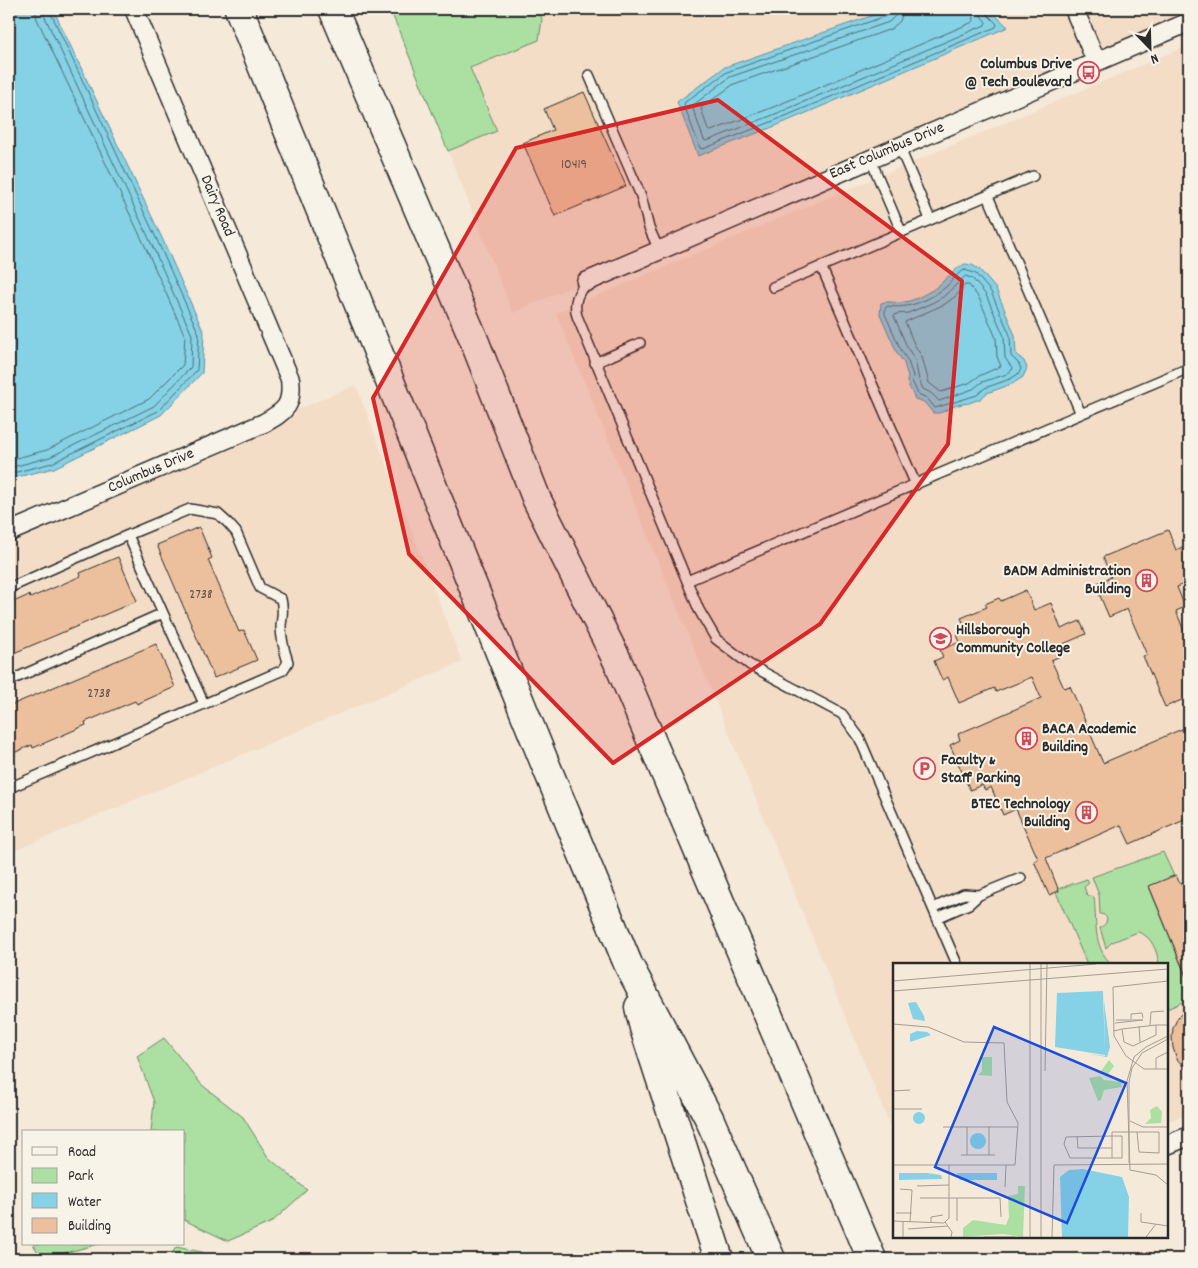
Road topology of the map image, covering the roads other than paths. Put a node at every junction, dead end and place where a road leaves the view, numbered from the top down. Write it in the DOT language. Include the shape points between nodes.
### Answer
graph roads {
  1 [pos="134,9"];
  2 [pos="239,9"];
  3 [pos="333,9"];
  4 [pos="1074,9"];
  5 [pos="1189,22"];
  6 [pos="1096,61"];
  7 [pos="589,75"];
  8 [pos="899,146"];
  9 [pos="870,158"];
  10 [pos="1033,176"];
  11 [pos="988,196"];
  12 [pos="930,219"];
  13 [pos="901,231"];
  14 [pos="659,250"];
  15 [pos="821,266"];
  16 [pos="586,282"];
  17 [pos="773,287"];
  18 [pos="640,344"];
  19 [pos="596,363"];
  20 [pos="1189,368"];
  21 [pos="289,405"];
  22 [pos="1081,414"];
  23 [pos="916,485"];
  24 [pos="9,532"];
  25 [pos="128,535"];
  26 [pos="687,581"];
  27 [pos="9,588"];
  28 [pos="163,613"];
  29 [pos="9,681"];
  30 [pos="204,704"];
  31 [pos="9,788"];
  32 [pos="1022,878"];
  33 [pos="979,895"];
  34 [pos="933,908"];
  35 [pos="937,918"];
  36 [pos="957,963"];
  37 [pos="628,964"];
  38 [pos="1189,1136"];
  39 [pos="1168,1145"];
  40 [pos="719,1259"];
  41 [pos="771,1259"];
  42 [pos="872,1259"];
  1 -- 21 [label="street, Dairy Road" via="290,379"];
  2 -- 37 [label="highway"];
  3 -- 42 [label="highway" via="472,335 537,500 617,660"];
  4 -- 6 [label="street"];
  5 -- 6 [label="street, East Columbus Drive"];
  6 -- 8 [label="street, East Columbus Drive"];
  7 -- 14 [label="lane" via="641,196 649,228"];
  8 -- 9 [label="street, East Columbus Drive"];
  8 -- 12 [label="lane"];
  9 -- 13 [label="lane"];
  9 -- 14 [label="street, East Columbus Drive"];
  10 -- 11 [label="lane"];
  11 -- 12 [label="lane"];
  11 -- 22 [label="lane"];
  12 -- 13 [label="lane"];
  13 -- 15 [label="lane"];
  14 -- 16 [label="street, East Columbus Drive"];
  15 -- 17 [label="lane"];
  15 -- 23 [label="lane"];
  16 -- 19 [label="lane" via="574,307"];
  18 -- 19 [label="lane"];
  19 -- 26 [label="lane"];
  20 -- 22 [label="lane"];
  21 -- 24 [label="street, Columbus Drive" via="264,423"];
  22 -- 23 [label="lane"];
  23 -- 26 [label="lane"];
  25 -- 27 [label="lane"];
  25 -- 28 [label="lane"];
  25 -- 30 [label="lane" via="190,509 218,514 236,532 260,588 281,599 284,610 282,642 288,662 283,670"];
  26 -- 34 [label="lane" via="716,639 750,665 842,714 859,737"];
  28 -- 29 [label="lane"];
  28 -- 30 [label="lane"];
  30 -- 31 [label="lane"];
  32 -- 33 [label="lane"];
  33 -- 34 [label="lane" via="964,894"];
  33 -- 35 [label="lane" via="969,904"];
  34 -- 35 [label="lane"];
  35 -- 36 [label="lane"];
  37 -- 40 [label="highway" via="644,1028"];
  37 -- 41 [label="highway" via="709,1118"];
  38 -- 39 [label="street"];
}
